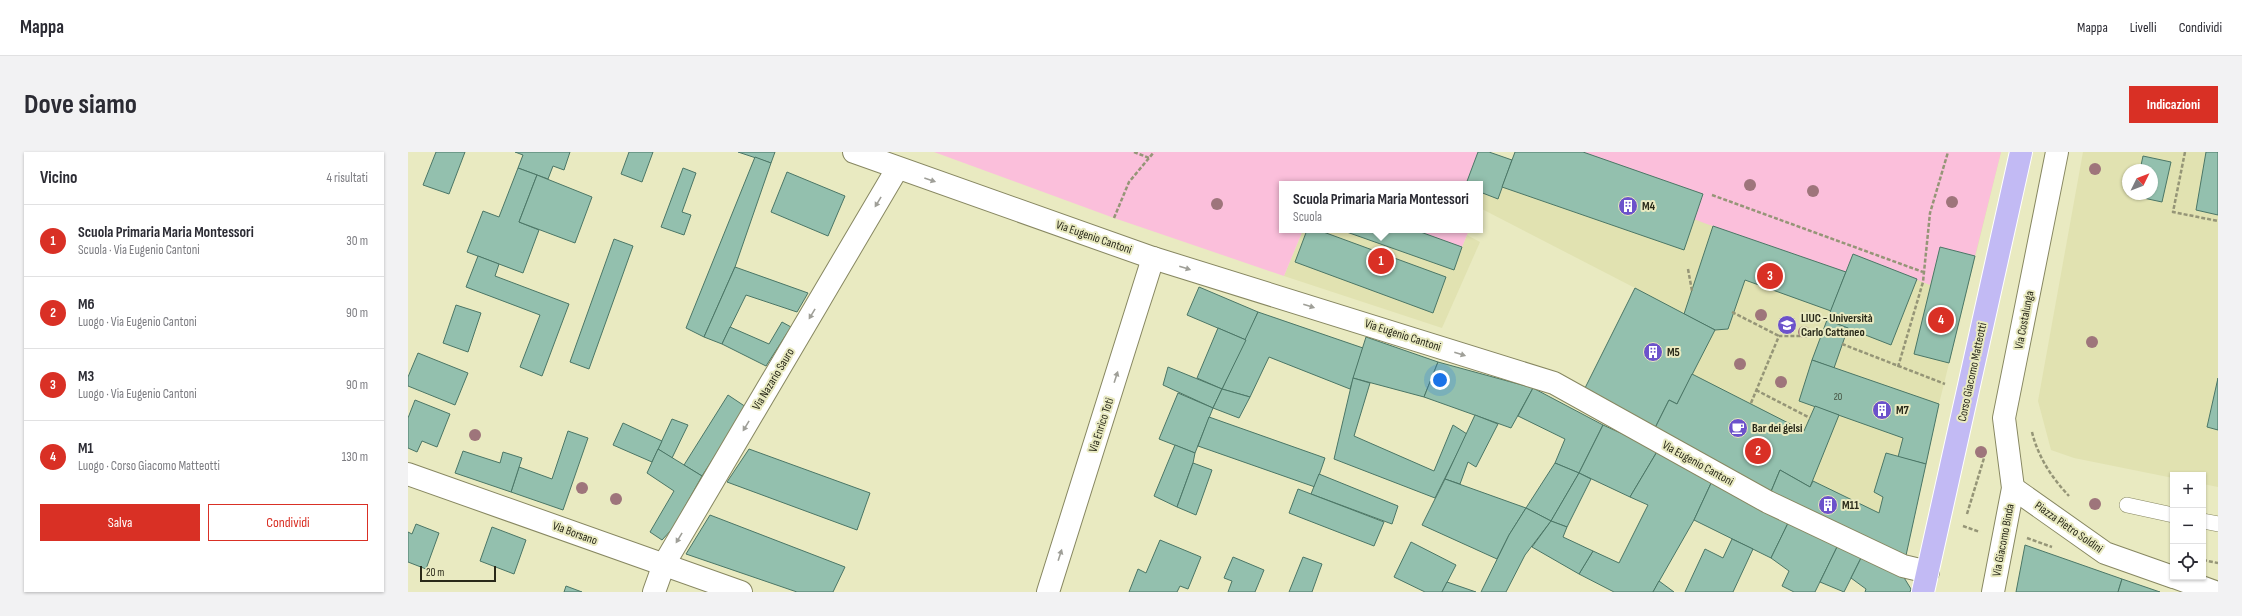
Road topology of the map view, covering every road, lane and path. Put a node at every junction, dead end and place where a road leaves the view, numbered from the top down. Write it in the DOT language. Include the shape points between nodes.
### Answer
graph roads {
  1 [pos="854,152"];
  2 [pos="1134,152"];
  3 [pos="1154,152"];
  4 [pos="1948,152"];
  5 [pos="2021,152"];
  6 [pos="2058,152"];
  7 [pos="2185,152"];
  8 [pos="1149,158"];
  9 [pos="898,169"];
  10 [pos="1712,195"];
  11 [pos="2218,221"];
  12 [pos="1104,241"];
  13 [pos="1153,258"];
  14 [pos="1688,269"];
  15 [pos="1923,272"];
  16 [pos="1692,291"];
  17 [pos="1732,312"];
  18 [pos="1779,336"];
  19 [pos="1821,336"];
  20 [pos="1842,344"];
  21 [pos="1898,367"];
  22 [pos="1756,390"];
  23 [pos="1968,390"];
  24 [pos="1751,403"];
  25 [pos="1810,418"];
  26 [pos="2032,431"];
  27 [pos="1990,455"];
  28 [pos="408,474"];
  29 [pos="2013,488"];
  30 [pos="2071,498"];
  31 [pos="2127,505"];
  32 [pos="2170,514"];
  33 [pos="2206,522"];
  34 [pos="2218,524"];
  35 [pos="1963,526"];
  36 [pos="1961,531"];
  37 [pos="1986,533"];
  38 [pos="2206,561"];
  39 [pos="664,564"];
  40 [pos="2218,564"];
  41 [pos="2170,576"];
  42 [pos="2182,580"];
  43 [pos="1926,582"];
  44 [pos="654,592"];
  45 [pos="741,592"];
  46 [pos="1048,592"];
  47 [pos="1993,592"];
  48 [pos="2215,592"];
  1 -- 9 [label="street, Via Eugenio Cantoni"];
  2 -- 8 [label="path"];
  3 -- 8 [label="path"];
  4 -- 15 [label="path" via="1930,213"];
  5 -- 23 [label="main road, Corso Giacomo Matteotti"];
  6 -- 29 [label="street, Via Costalunga" via="2004,418"];
  7 -- 11 [label="path" via="2173,212"];
  8 -- 12 [label="path" via="1128,182"];
  9 -- 12 [label="street, Via Eugenio Cantoni, one-way"];
  9 -- 39 [label="street, Via Nazario Sauro, one-way"];
  10 -- 15 [label="path"];
  12 -- 13 [label="street, Via Eugenio Cantoni"];
  13 -- 43 [label="street, Via Eugenio Cantoni, one-way" via="1554,383 1768,502 1903,566"];
  46 -- 13 [label="street, Via Enrico Toti, one-way"];
  14 -- 16 [label="path"];
  15 -- 21 [label="path" via="1923,282"];
  17 -- 18 [label="path"];
  18 -- 19 [label="path"];
  18 -- 22 [label="path"];
  20 -- 21 [label="path"];
  21 -- 23 [label="path"];
  22 -- 24 [label="path"];
  22 -- 25 [label="path"];
  23 -- 43 [label="main road, Corso Giacomo Matteotti"];
  26 -- 30 [label="path" via="2052,477"];
  27 -- 35 [label="path" via="1984,455"];
  28 -- 39 [label="street, Via Borsano"];
  29 -- 41 [label="street, Piazza Pietro Soldini" via="2105,553"];
  29 -- 47 [label="street, Via Giacomo Binda"];
  31 -- 32 [label="lane"];
  33 -- 34 [label="lane"];
  35 -- 36 [label="path"];
  35 -- 37 [label="path"];
  38 -- 40 [label="path"];
  39 -- 44 [label="street, Via Nazario Sauro"];
  39 -- 45 [label="street, Via Borsano"];
  42 -- 48 [label="street, Piazza Pietro Soldini"];
}
